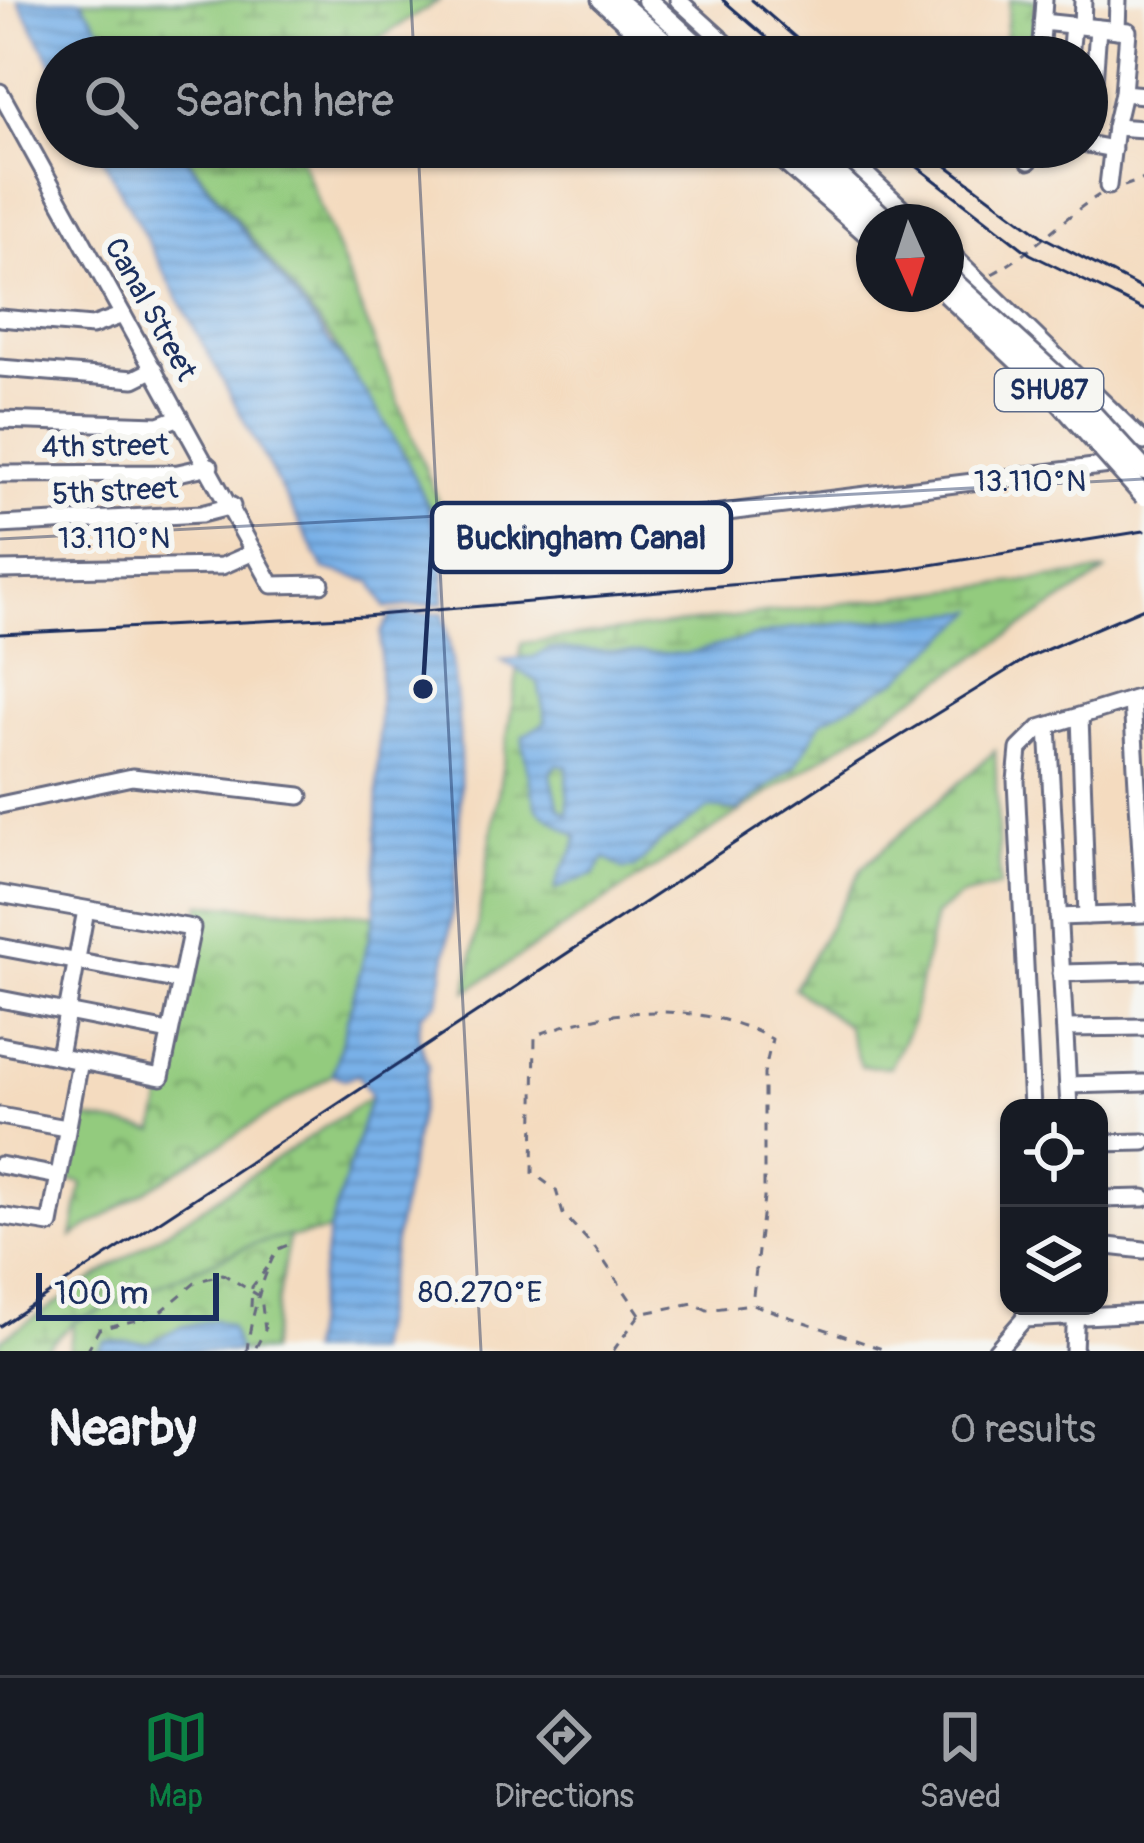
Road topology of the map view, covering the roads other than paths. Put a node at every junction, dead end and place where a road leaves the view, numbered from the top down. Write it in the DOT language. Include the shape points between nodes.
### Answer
graph roads {
  1 [pos="600,0"];
  2 [pos="616,0"];
  3 [pos="647,0"];
  4 [pos="678,0"];
  5 [pos="1044,0"];
  6 [pos="1082,0"];
  7 [pos="1118,0"];
  8 [pos="1042,22"];
  9 [pos="1084,26"];
  10 [pos="1117,30"];
  11 [pos="640,36"];
  12 [pos="658,36"];
  13 [pos="687,36"];
  14 [pos="718,36"];
  15 [pos="1041,36"];
  16 [pos="1079,36"];
  17 [pos="1085,36"];
  18 [pos="0,92"];
  19 [pos="1123,93"];
  20 [pos="1144,95"];
  21 [pos="1108,117"];
  22 [pos="1117,120"];
  23 [pos="1144,129"];
  24 [pos="1108,147"];
  25 [pos="1113,148"];
  26 [pos="36,157"];
  27 [pos="42,168"];
  28 [pos="790,168"];
  29 [pos="807,168"];
  30 [pos="831,168"];
  31 [pos="859,168"];
  32 [pos="1108,185"];
  33 [pos="870,204"];
  34 [pos="898,204"];
  35 [pos="856,212"];
  36 [pos="856,225"];
  37 [pos="964,266"];
  38 [pos="977,278"];
  39 [pos="964,286"];
  40 [pos="964,291"];
  41 [pos="957,312"];
  42 [pos="959,312"];
  43 [pos="123,315"];
  44 [pos="0,318"];
  45 [pos="0,368"];
  46 [pos="154,369"];
  47 [pos="180,417"];
  48 [pos="0,420"];
  49 [pos="1144,442"];
  50 [pos="1144,460"];
  51 [pos="1110,465"];
  52 [pos="210,466"];
  53 [pos="1144,470"];
  54 [pos="0,474"];
  55 [pos="1144,496"];
  56 [pos="232,506"];
  57 [pos="0,525"];
  58 [pos="476,542"];
  59 [pos="254,552"];
  60 [pos="0,570"];
  61 [pos="321,584"];
  62 [pos="1138,698"];
  63 [pos="1080,716"];
  64 [pos="1048,726"];
  65 [pos="300,796"];
  66 [pos="0,805"];
  67 [pos="0,894"];
  68 [pos="1144,904"];
  69 [pos="86,910"];
  70 [pos="1144,914"];
  71 [pos="1087,916"];
  72 [pos="1058,917"];
  73 [pos="0,947"];
  74 [pos="79,962"];
  75 [pos="1144,971"];
  76 [pos="1061,973"];
  77 [pos="180,981"];
  78 [pos="0,999"];
  79 [pos="69,1012"];
  80 [pos="1144,1027"];
  81 [pos="1065,1028"];
  82 [pos="169,1031"];
  83 [pos="0,1045"];
  84 [pos="59,1056"];
  85 [pos="80,1061"];
  86 [pos="1144,1083"];
  87 [pos="1068,1085"];
  88 [pos="1032,1099"];
  89 [pos="1069,1099"];
  90 [pos="0,1115"];
  91 [pos="66,1128"];
  92 [pos="1144,1142"];
  93 [pos="1108,1143"];
  94 [pos="0,1165"];
  95 [pos="58,1176"];
  96 [pos="1144,1198"];
  97 [pos="1108,1199"];
  98 [pos="0,1216"];
  99 [pos="1108,1245"];
  100 [pos="1144,1250"];
  101 [pos="1108,1312"];
  102 [pos="1144,1313"];
  103 [pos="1024,1315"];
  104 [pos="1076,1315"];
  105 [pos="997,1351"];
  106 [pos="1074,1351"];
  1 -- 11 [label="street"];
  2 -- 12 [label="main road"];
  3 -- 13 [label="main road"];
  4 -- 14 [label="street"];
  5 -- 8 [label="street"];
  6 -- 9 [label="street"];
  7 -- 10 [label="street"];
  8 -- 9 [label="street"];
  8 -- 15 [label="street"];
  9 -- 10 [label="street"];
  9 -- 16 [label="street"];
  9 -- 17 [label="street"];
  10 -- 19 [label="street" via="1128,31"];
  18 -- 26 [label="street, Canal Street"];
  19 -- 20 [label="street"];
  19 -- 22 [label="street"];
  21 -- 22 [label="street"];
  22 -- 23 [label="street"];
  22 -- 25 [label="street"];
  24 -- 25 [label="street"];
  25 -- 32 [label="street"];
  27 -- 43 [label="street, Canal Street"];
  28 -- 36 [label="street"];
  29 -- 35 [label="main road"];
  30 -- 33 [label="main road"];
  31 -- 34 [label="street"];
  37 -- 38 [label="street"];
  38 -- 39 [label="street"];
  38 -- 49 [label="street"];
  40 -- 53 [label="main road, SHU87, bridge" via="1064,382"];
  41 -- 51 [label="street"];
  42 -- 55 [label="main road, SHU87, bridge" via="1052,393"];
  43 -- 44 [label="street" via="92,326"];
  43 -- 46 [label="street, Canal Street"];
  45 -- 46 [label="street" via="134,379"];
  46 -- 47 [label="street, Canal Street"];
  47 -- 48 [label="street" via="159,425"];
  47 -- 52 [label="street, Canal Street"];
  50 -- 51 [label="street" via="1130,469"];
  51 -- 58 [label="street"];
  52 -- 54 [label="street, 4th street"];
  52 -- 56 [label="street, Canal Street"];
  56 -- 57 [label="street, 5th street"];
  56 -- 59 [label="street, Canal Street"];
  59 -- 60 [label="street" via="222,566"];
  59 -- 61 [label="street" via="276,587"];
  62 -- 63 [label="street"];
  62 -- 68 [label="street"];
  63 -- 64 [label="street"];
  63 -- 71 [label="street"];
  64 -- 72 [label="street"];
  64 -- 88 [label="street" via="1019,748 1016,781"];
  65 -- 66 [label="street" via="132,777"];
  67 -- 69 [label="street"];
  69 -- 74 [label="street"];
  69 -- 77 [label="street" via="192,928"];
  70 -- 71 [label="street"];
  71 -- 72 [label="street"];
  72 -- 76 [label="street"];
  73 -- 74 [label="street"];
  74 -- 77 [label="street"];
  74 -- 79 [label="street"];
  75 -- 76 [label="street"];
  76 -- 81 [label="street"];
  77 -- 82 [label="street"];
  78 -- 79 [label="street"];
  79 -- 82 [label="street"];
  79 -- 84 [label="street"];
  80 -- 81 [label="street"];
  81 -- 87 [label="street"];
  82 -- 85 [label="street" via="161,1077"];
  83 -- 84 [label="street"];
  84 -- 85 [label="street"];
  85 -- 91 [label="street"];
  86 -- 87 [label="street"];
  87 -- 89 [label="street"];
  90 -- 91 [label="street"];
  91 -- 95 [label="street"];
  92 -- 93 [label="street"];
  94 -- 95 [label="street"];
  95 -- 98 [label="street" via="50,1224"];
  96 -- 97 [label="street"];
  99 -- 100 [label="street"];
  101 -- 102 [label="street"];
  103 -- 105 [label="street"];
  104 -- 106 [label="street"];
}
